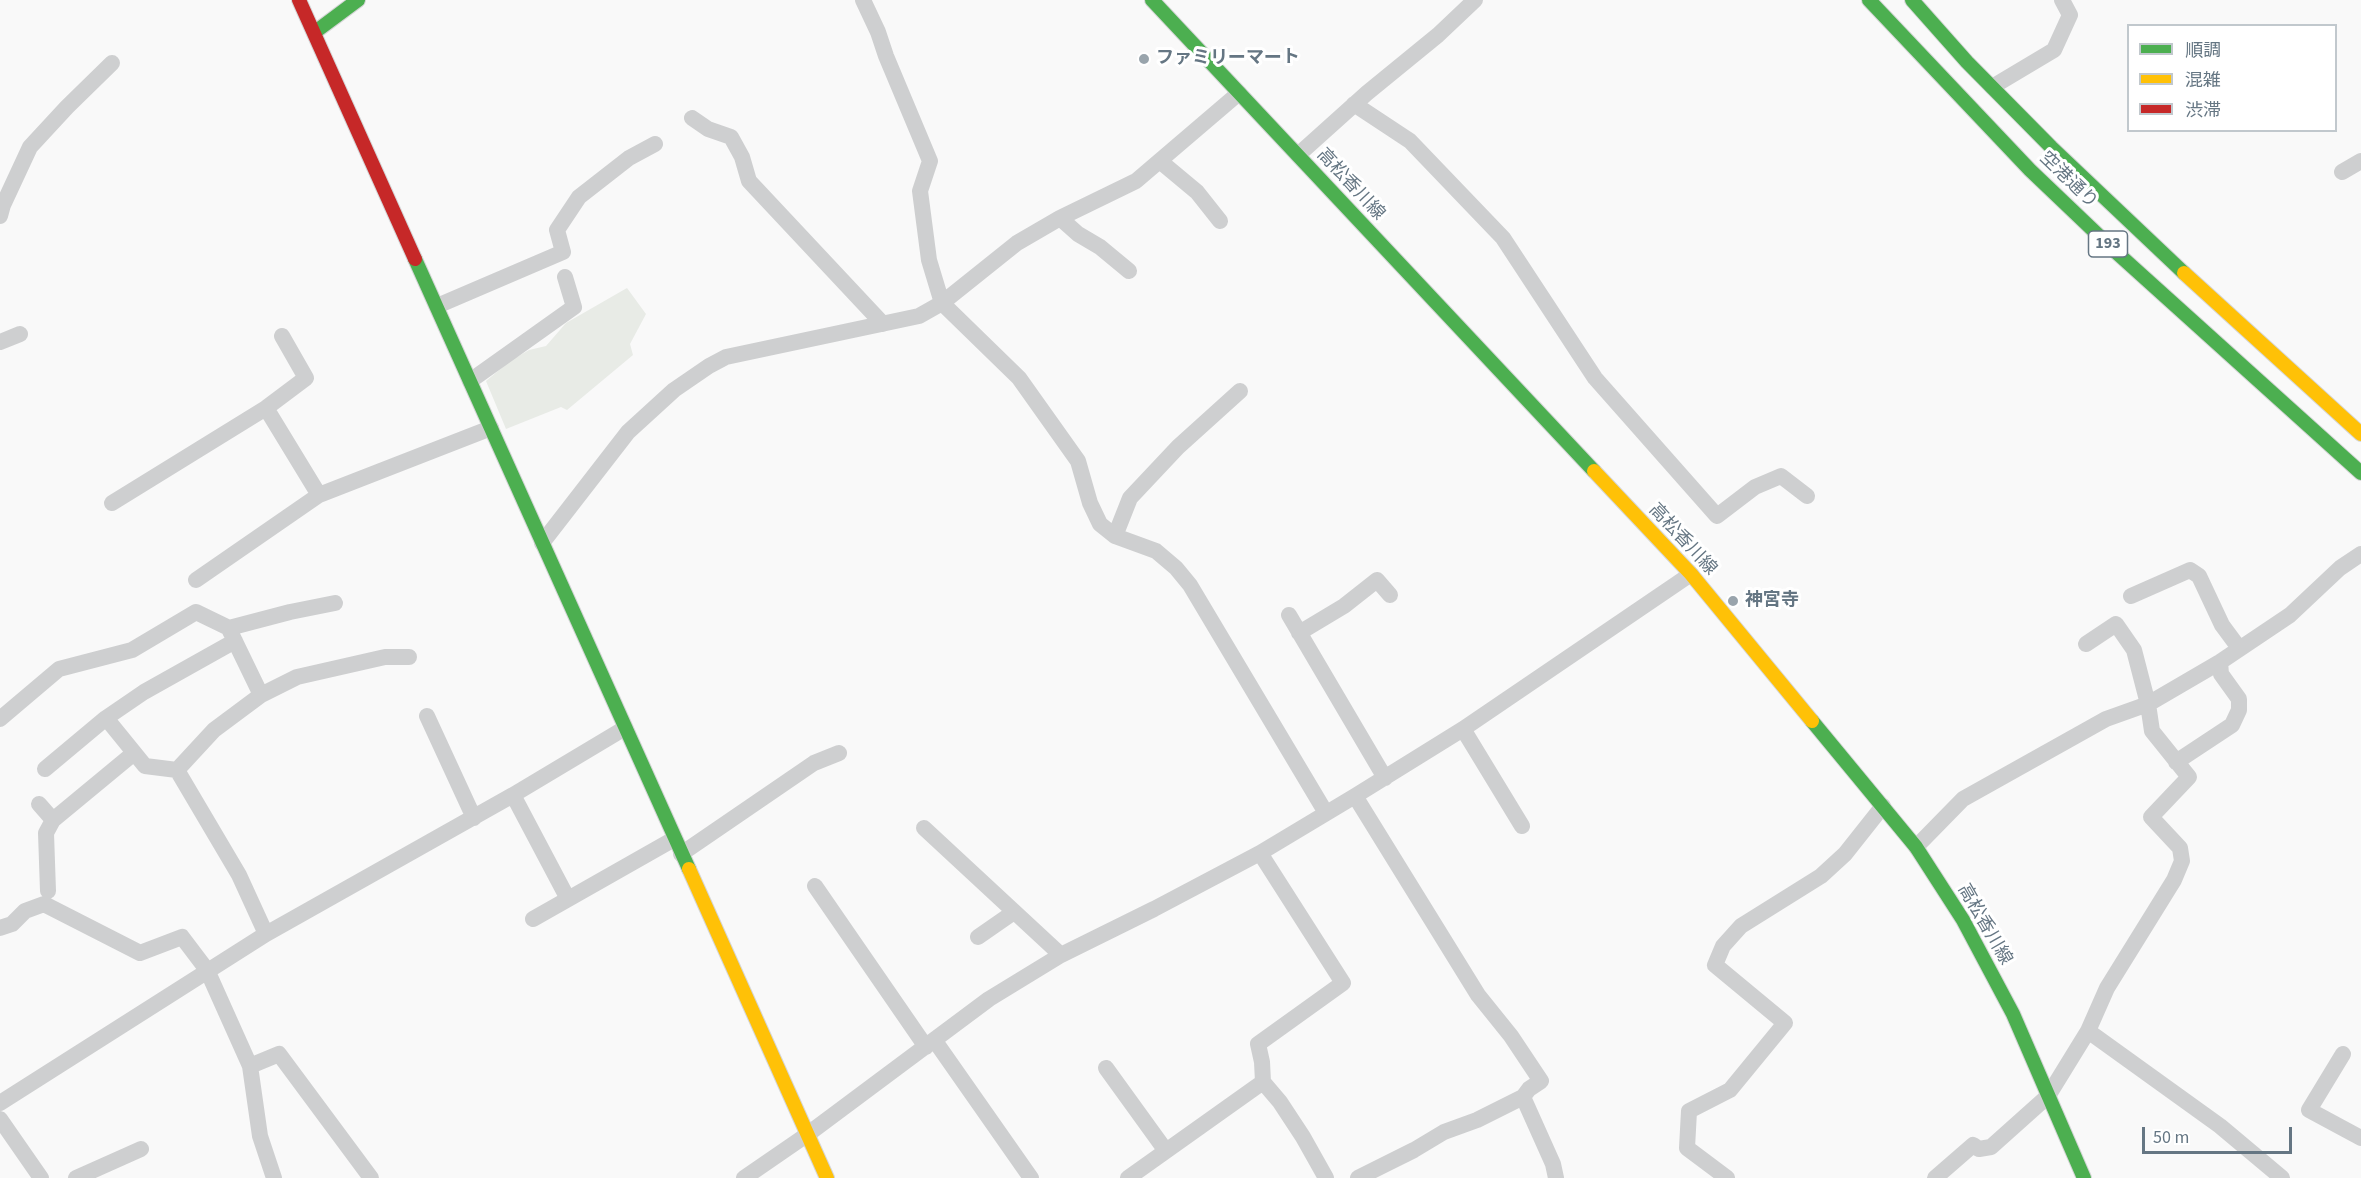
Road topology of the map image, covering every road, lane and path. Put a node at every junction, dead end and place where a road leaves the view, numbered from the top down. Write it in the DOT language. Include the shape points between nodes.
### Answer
graph roads {
  1 [pos="299,0"];
  2 [pos="358,0"];
  3 [pos="863,0"];
  4 [pos="1152,0"];
  5 [pos="1475,0"];
  6 [pos="1869,0"];
  7 [pos="1912,0"];
  8 [pos="2061,0"];
  9 [pos="315,32"];
  10 [pos="112,63"];
  11 [pos="1992,87"];
  12 [pos="1239,93"];
  13 [pos="1354,104"];
  14 [pos="692,118"];
  15 [pos="655,144"];
  16 [pos="1298,155"];
  17 [pos="2361,161"];
  18 [pos="1161,162"];
  19 [pos="2342,172"];
  20 [pos="0,216"];
  21 [pos="1060,218"];
  22 [pos="1220,221"];
  23 [pos="1129,271"];
  24 [pos="566,277"];
  25 [pos="942,303"];
  26 [pos="437,306"];
  27 [pos="883,324"];
  28 [pos="20,334"];
  29 [pos="282,336"];
  30 [pos="0,342"];
  31 [pos="470,381"];
  32 [pos="1240,391"];
  33 [pos="266,408"];
  34 [pos="491,428"];
  35 [pos="2361,434"];
  36 [pos="2361,473"];
  37 [pos="319,495"];
  38 [pos="1807,496"];
  39 [pos="112,503"];
  40 [pos="1115,536"];
  41 [pos="542,543"];
  42 [pos="2358,562"];
  43 [pos="1691,574"];
  44 [pos="196,580"];
  45 [pos="1390,595"];
  46 [pos="2131,596"];
  47 [pos="335,603"];
  48 [pos="1289,615"];
  49 [pos="1299,633"];
  50 [pos="232,634"];
  51 [pos="2086,644"];
  52 [pos="2240,648"];
  53 [pos="409,657"];
  54 [pos="2220,662"];
  55 [pos="261,695"];
  56 [pos="2148,704"];
  57 [pos="427,716"];
  58 [pos="106,718"];
  59 [pos="0,719"];
  60 [pos="625,728"];
  61 [pos="1463,729"];
  62 [pos="134,753"];
  63 [pos="839,753"];
  64 [pos="2176,762"];
  65 [pos="45,769"];
  66 [pos="177,770"];
  67 [pos="1384,778"];
  68 [pos="513,795"];
  69 [pos="1355,796"];
  70 [pos="39,804"];
  71 [pos="1883,806"];
  72 [pos="1326,813"];
  73 [pos="474,818"];
  74 [pos="53,820"];
  75 [pos="1522,826"];
  76 [pos="924,828"];
  77 [pos="678,846"];
  78 [pos="1916,847"];
  79 [pos="1260,853"];
  80 [pos="815,886"];
  81 [pos="48,891"];
  82 [pos="568,899"];
  83 [pos="1014,912"];
  84 [pos="533,919"];
  85 [pos="0,928"];
  86 [pos="266,934"];
  87 [pos="978,937"];
  88 [pos="1061,955"];
  89 [pos="207,970"];
  90 [pos="2088,1031"];
  91 [pos="930,1044"];
  92 [pos="2343,1054"];
  93 [pos="250,1066"];
  94 [pos="1106,1068"];
  95 [pos="1263,1082"];
  96 [pos="2048,1095"];
  97 [pos="1523,1097"];
  98 [pos="0,1103"];
  99 [pos="0,1119"];
  100 [pos="808,1134"];
  101 [pos="2361,1138"];
  102 [pos="141,1149"];
  103 [pos="1166,1151"];
  104 [pos="41,1178"];
  105 [pos="76,1178"];
  106 [pos="274,1178"];
  107 [pos="371,1178"];
  108 [pos="744,1178"];
  109 [pos="827,1178"];
  110 [pos="1031,1178"];
  111 [pos="1128,1178"];
  112 [pos="1326,1178"];
  113 [pos="1358,1178"];
  114 [pos="1556,1178"];
  115 [pos="1727,1178"];
  116 [pos="1935,1178"];
  117 [pos="2084,1178"];
  118 [pos="2282,1178"];
  1 -- 9 [label="main road"];
  2 -- 9 [label="main road"];
  3 -- 25 [label="street" via="930,161 920,191 929,260"];
  4 -- 12 [label="main road, 高松香川線"];
  5 -- 13 [label="street"];
  6 -- 36 [label="main road, 空港通り / 193" via="2030,170"];
  7 -- 11 [label="main road, 空港通り / 193"];
  8 -- 11 [label="street" via="2070,15 2054,50"];
  9 -- 26 [label="main road"];
  10 -- 20 [label="street" via="30,147"];
  11 -- 35 [label="main road, 空港通り / 193" via="2136,229"];
  12 -- 16 [label="main road, 高松香川線"];
  12 -- 18 [label="street"];
  13 -- 16 [label="street"];
  13 -- 38 [label="street" via="1410,141 1503,238 1595,378 1717,516 1755,487 1780,476"];
  14 -- 27 [label="street" via="731,137 749,181"];
  15 -- 26 [label="street" via="629,158 579,197 557,230 563,252"];
  16 -- 43 [label="main road, 高松香川線"];
  17 -- 19 [label="street"];
  18 -- 21 [label="street" via="1136,182"];
  18 -- 22 [label="street" via="1197,192"];
  21 -- 23 [label="street"];
  21 -- 25 [label="street" via="1017,243"];
  24 -- 31 [label="street" via="573,307"];
  25 -- 27 [label="street" via="919,316"];
  25 -- 40 [label="street" via="1020,378 1078,461 1100,524"];
  26 -- 31 [label="main road"];
  27 -- 41 [label="street" via="726,357 709,366 674,390 628,432"];
  28 -- 30 [label="street"];
  29 -- 33 [label="street" via="306,378"];
  31 -- 34 [label="main road"];
  32 -- 40 [label="street" via="1178,447 1130,498"];
  33 -- 37 [label="street"];
  33 -- 39 [label="street"];
  34 -- 37 [label="street"];
  34 -- 41 [label="main road"];
  37 -- 44 [label="street"];
  40 -- 72 [label="street" via="1156,551 1190,585"];
  41 -- 60 [label="main road"];
  42 -- 52 [label="street" via="2340,568 2290,615"];
  43 -- 61 [label="street"];
  43 -- 71 [label="main road, 高松香川線"];
  45 -- 49 [label="street" via="1377,580"];
  46 -- 52 [label="street" via="2190,570 2199,576 2222,625"];
  47 -- 50 [label="street" via="290,612"];
  48 -- 49 [label="street"];
  49 -- 67 [label="street"];
  50 -- 55 [label="street"];
  50 -- 58 [label="street"];
  50 -- 59 [label="street" via="196,612 132,650 59,669"];
  51 -- 56 [label="street" via="2116,624 2134,650"];
  52 -- 54 [label="street"];
  53 -- 55 [label="street" via="385,657 297,677"];
  54 -- 56 [label="street"];
  54 -- 64 [label="street" via="2221,675 2239,699 2240,710 2232,725"];
  55 -- 66 [label="street" via="214,730"];
  56 -- 64 [label="street" via="2152,731"];
  56 -- 78 [label="street" via="2106,719 1962,799"];
  57 -- 73 [label="street"];
  58 -- 62 [label="street"];
  58 -- 65 [label="street"];
  60 -- 68 [label="street"];
  60 -- 77 [label="main road"];
  61 -- 67 [label="street"];
  61 -- 75 [label="street"];
  62 -- 66 [label="street" via="145,766"];
  62 -- 74 [label="street"];
  63 -- 77 [label="street" via="814,763"];
  64 -- 90 [label="street" via="2189,777 2151,817 2180,848 2182,861 2107,988"];
  66 -- 86 [label="street" via="239,875"];
  67 -- 69 [label="street"];
  68 -- 73 [label="street"];
  68 -- 82 [label="street"];
  69 -- 72 [label="street"];
  69 -- 97 [label="street" via="1479,995 1541,1080"];
  70 -- 74 [label="street"];
  71 -- 78 [label="main road, 高松香川線"];
  71 -- 115 [label="street" via="1845,854 1821,876 1741,926 1723,946 1715,965 1785,1023 1730,1090 1689,1111 1687,1148"];
  72 -- 79 [label="street"];
  73 -- 86 [label="street"];
  74 -- 81 [label="street" via="46,833"];
  76 -- 83 [label="street"];
  77 -- 82 [label="street"];
  77 -- 100 [label="main road"];
  78 -- 96 [label="main road, 高松香川線" via="1963,920 2013,1014"];
  79 -- 88 [label="street"];
  79 -- 95 [label="street" via="1343,983 1258,1044"];
  80 -- 91 [label="street"];
  82 -- 84 [label="street"];
  83 -- 87 [label="street"];
  83 -- 88 [label="street"];
  85 -- 89 [label="street" via="44,904 140,953 182,937"];
  86 -- 89 [label="street"];
  88 -- 91 [label="street" via="989,999"];
  89 -- 93 [label="street"];
  89 -- 98 [label="street"];
  90 -- 96 [label="street"];
  90 -- 118 [label="street" via="2220,1126"];
  91 -- 100 [label="street"];
  91 -- 110 [label="street"];
  92 -- 101 [label="street" via="2309,1110"];
  93 -- 106 [label="street" via="260,1136"];
  93 -- 107 [label="street" via="279,1054"];
  94 -- 103 [label="street"];
  95 -- 103 [label="street"];
  95 -- 112 [label="street" via="1303,1137"];
  96 -- 116 [label="street" via="1991,1147 1979,1149 1973,1145"];
  96 -- 117 [label="main road, 高松香川線"];
  97 -- 113 [label="street" via="1444,1132"];
  97 -- 114 [label="street"];
  99 -- 104 [label="street"];
  100 -- 108 [label="street"];
  100 -- 109 [label="main road"];
  102 -- 105 [label="street"];
  103 -- 111 [label="street"];
}
